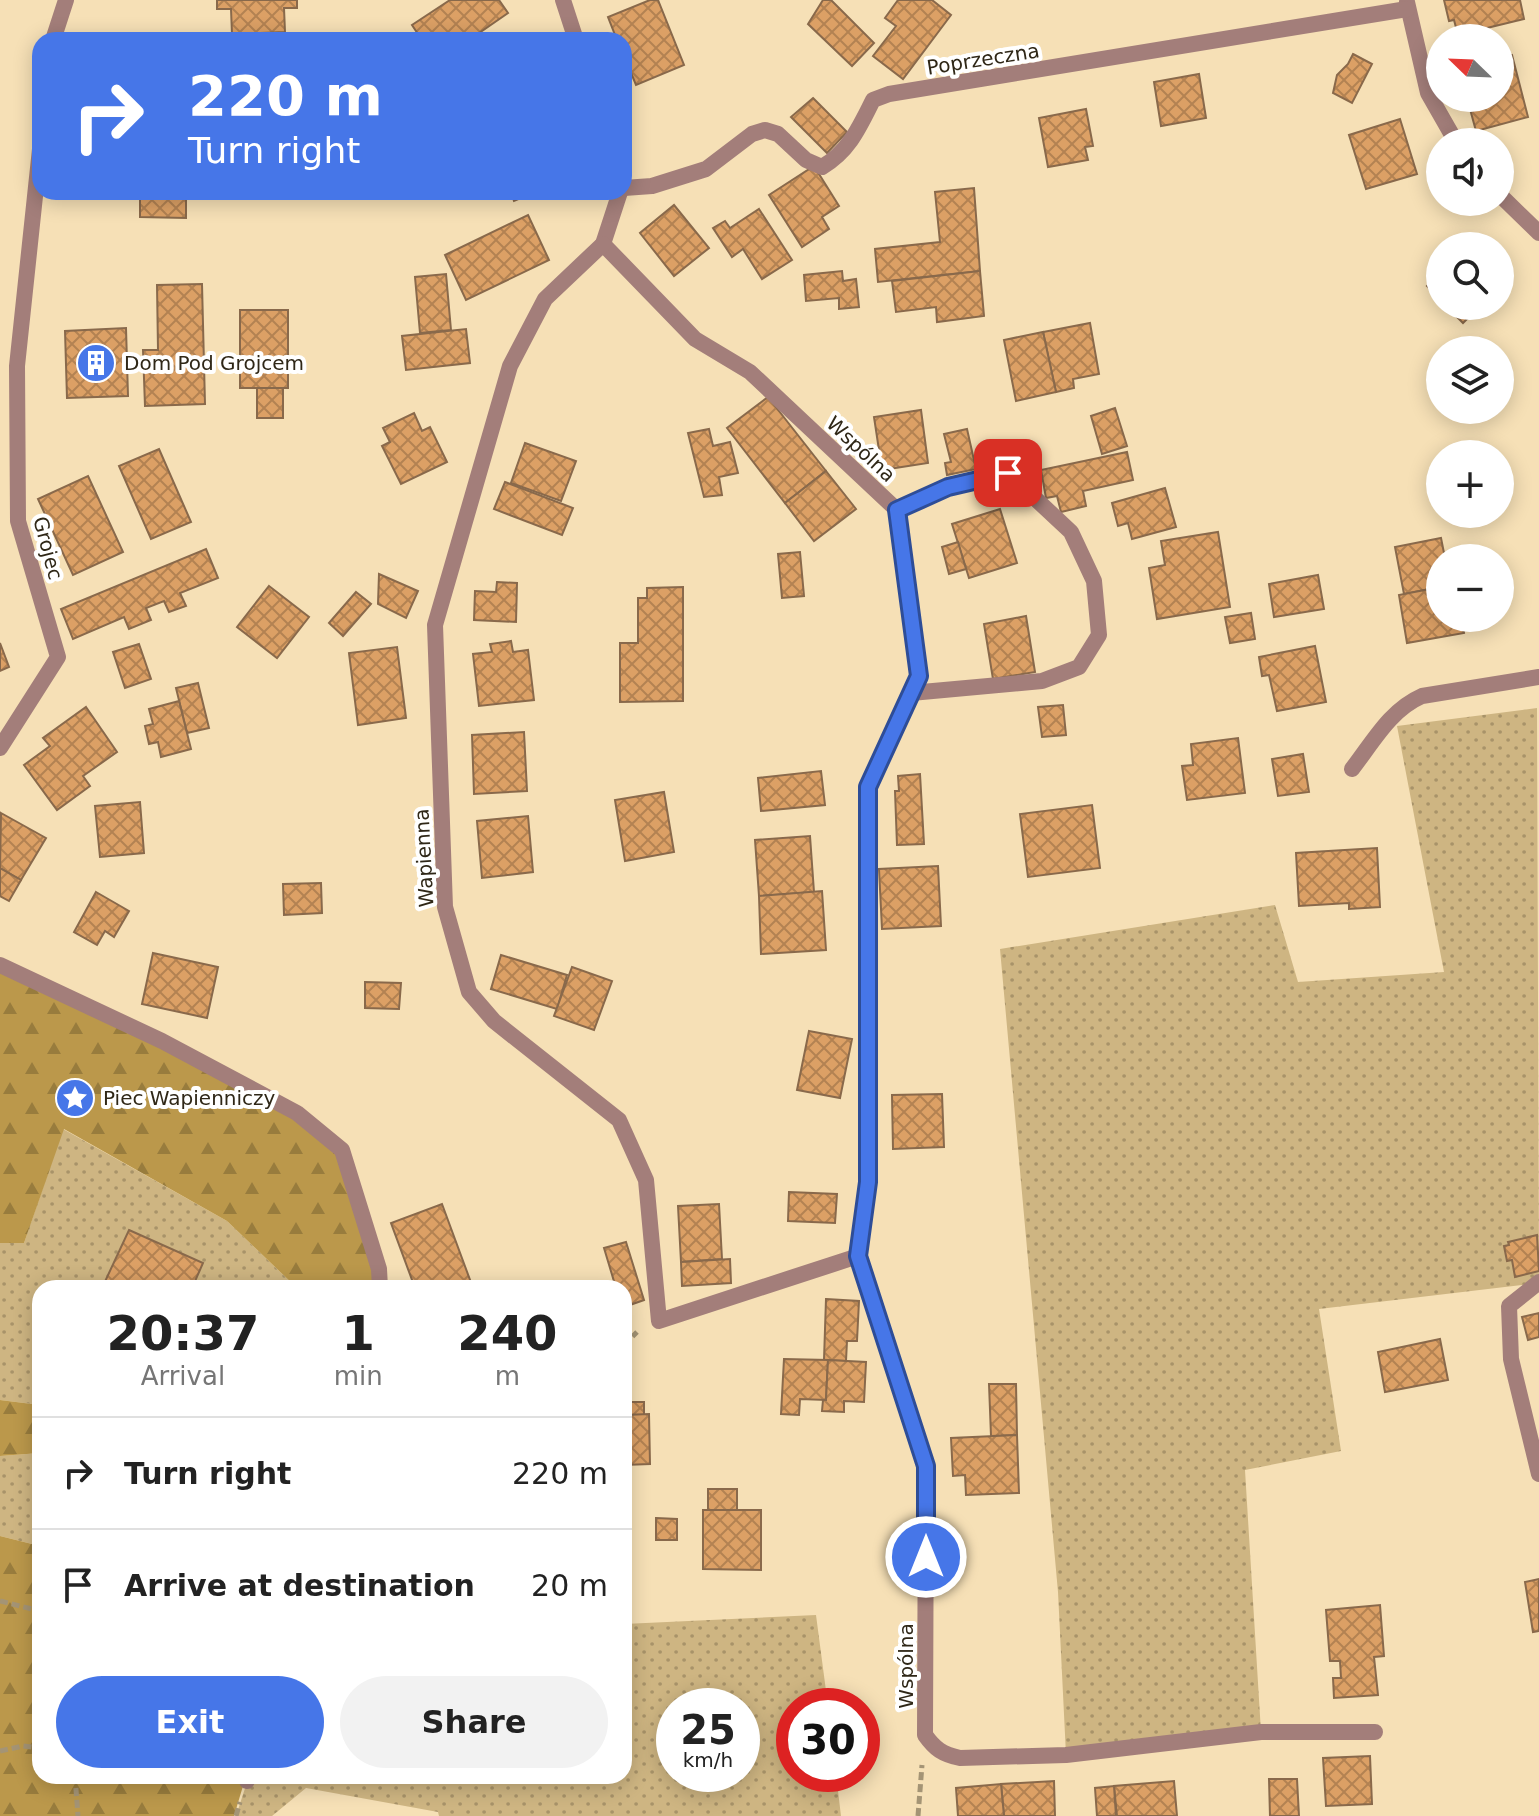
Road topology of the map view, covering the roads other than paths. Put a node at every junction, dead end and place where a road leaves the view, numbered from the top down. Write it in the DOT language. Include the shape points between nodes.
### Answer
graph roads {
  1 [pos="66,0"];
  2 [pos="563,0"];
  3 [pos="1407,4"];
  4 [pos="56,32"];
  5 [pos="573,32"];
  6 [pos="1448,128"];
  7 [pos="632,189"];
  8 [pos="35,200"];
  9 [pos="618,200"];
  10 [pos="1514,209"];
  11 [pos="1539,233"];
  12 [pos="603,244"];
  13 [pos="897,510"];
  14 [pos="1539,677"];
  15 [pos="911,693"];
  16 [pos="0,748"];
  17 [pos="1352,769"];
  18 [pos="0,965"];
  19 [pos="858,1256"];
  20 [pos="380,1280"];
  21 [pos="1539,1282"];
  22 [pos="1539,1474"];
  23 [pos="1375,1732"];
  1 -- 4 [label="street"];
  2 -- 5 [label="street"];
  3 -- 6 [label="street" via="1428,93"];
  3 -- 7 [label="street, Poprzeczna" via="889,94 873,100 854,138 838,158 822,167 765,130 706,169"];
  8 -- 16 [label="street, Grojec" via="17,366 18,521 58,657"];
  9 -- 12 [label="street"];
  10 -- 11 [label="street"];
  12 -- 13 [label="street, Wspólna" via="695,339 750,372"];
  12 -- 19 [label="street, Wapienna" via="545,299 510,366 435,625 445,907 469,992 494,1021 619,1120 646,1180 659,1321"];
  13 -- 15 [label="street, Wspólna" via="919,676"];
  13 -- 15 [label="street" via="948,487 1008,473 1071,532 1094,581 1099,635 1079,667 1042,681"];
  14 -- 17 [label="street" via="1408,702"];
  15 -- 19 [label="street, Wspólna" via="868,787 868,1182"];
  18 -- 20 [label="street" via="162,1041 297,1113 342,1150"];
  19 -- 23 [label="street, Wspólna" via="926,1466 925,1735 935,1749 960,1758 1066,1755 1261,1732"];
  21 -- 22 [label="street" via="1509,1306 1511,1359"];
}
